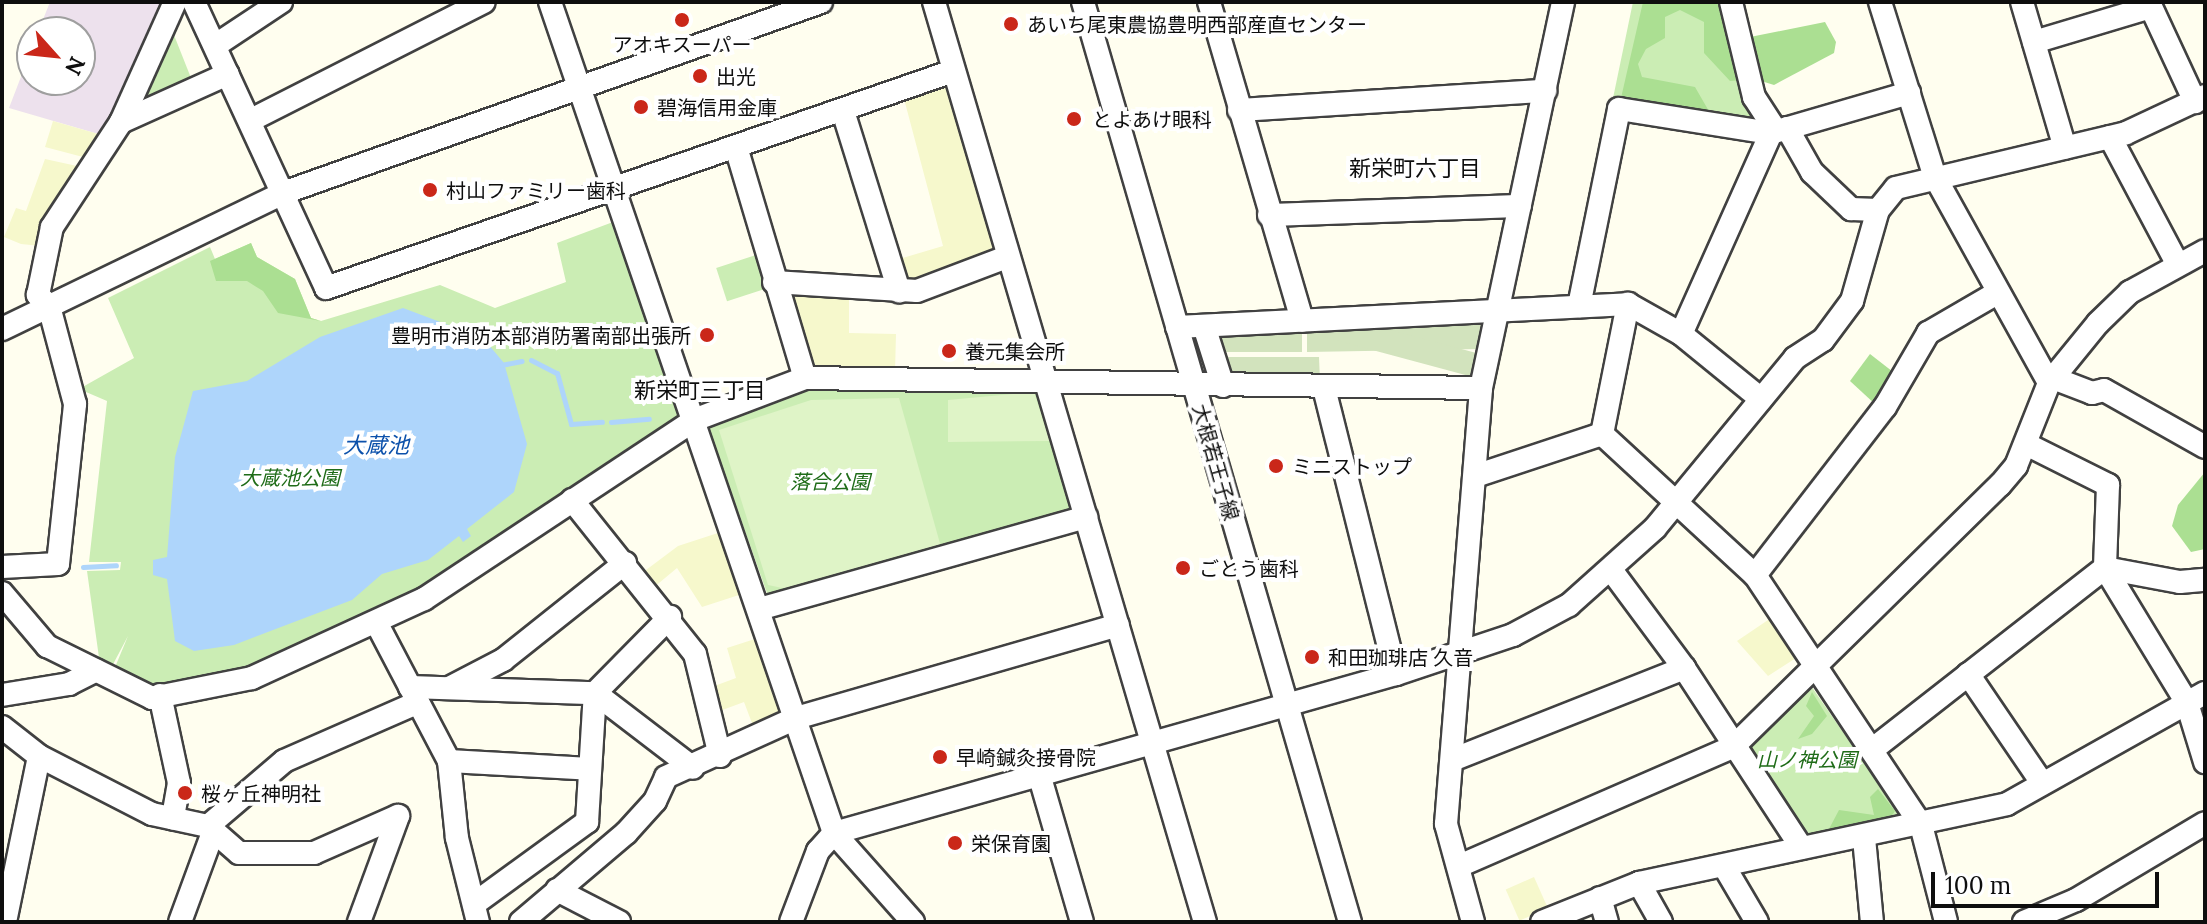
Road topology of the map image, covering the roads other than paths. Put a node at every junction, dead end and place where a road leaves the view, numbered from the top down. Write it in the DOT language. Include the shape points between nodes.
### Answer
graph roads {
  1 [pos="175,2"];
  2 [pos="194,2"];
  3 [pos="281,2"];
  4 [pos="484,2"];
  5 [pos="550,2"];
  6 [pos="821,2"];
  7 [pos="934,2"];
  8 [pos="1083,2"];
  9 [pos="1211,2"];
  10 [pos="1563,2"];
  11 [pos="1731,2"];
  12 [pos="1880,2"];
  13 [pos="2022,2"];
  14 [pos="2150,4"];
  15 [pos="2034,42"];
  16 [pos="216,45"];
  17 [pos="953,71"];
  18 [pos="228,74"];
  19 [pos="578,87"];
  20 [pos="1545,91"];
  21 [pos="1909,93"];
  22 [pos="2200,99"];
  23 [pos="1239,110"];
  24 [pos="843,111"];
  25 [pos="251,120"];
  26 [pos="121,122"];
  27 [pos="1778,131"];
  28 [pos="2110,137"];
  29 [pos="736,147"];
  30 [pos="2065,148"];
  31 [pos="1935,177"];
  32 [pos="614,190"];
  33 [pos="283,193"];
  34 [pos="1520,206"];
  35 [pos="1878,210"];
  36 [pos="1269,215"];
  37 [pos="2205,251"];
  38 [pos="1007,257"];
  39 [pos="2178,265"];
  40 [pos="774,282"];
  41 [pos="899,291"];
  42 [pos="1997,293"];
  43 [pos="1628,304"];
  44 [pos="49,306"];
  45 [pos="1579,306"];
  46 [pos="1501,310"];
  47 [pos="1302,321"];
  48 [pos="1204,326"];
  49 [pos="1177,327"];
  50 [pos="2,329"];
  51 [pos="1681,334"];
  52 [pos="805,378"];
  53 [pos="2051,381"];
  54 [pos="1047,383"];
  55 [pos="1193,385"];
  56 [pos="1223,386"];
  57 [pos="1324,388"];
  58 [pos="1481,388"];
  59 [pos="1761,399"];
  60 [pos="694,420"];
  61 [pos="1602,434"];
  62 [pos="2026,444"];
  63 [pos="2205,447"];
  64 [pos="1475,476"];
  65 [pos="572,500"];
  66 [pos="1676,501"];
  67 [pos="1086,517"];
  68 [pos="625,563"];
  69 [pos="2,567"];
  70 [pos="2105,568"];
  71 [pos="1612,571"];
  72 [pos="1755,575"];
  73 [pos="2205,580"];
  74 [pos="2,593"];
  75 [pos="759,609"];
  76 [pos="670,617"];
  77 [pos="376,622"];
  78 [pos="1118,625"];
  79 [pos="1460,653"];
  80 [pos="1816,666"];
  81 [pos="1684,668"];
  82 [pos="96,670"];
  83 [pos="1396,674"];
  84 [pos="1968,674"];
  85 [pos="451,687"];
  86 [pos="595,693"];
  87 [pos="2,695"];
  88 [pos="160,695"];
  89 [pos="414,695"];
  90 [pos="2196,698"];
  91 [pos="1288,702"];
  92 [pos="796,718"];
  93 [pos="2,727"];
  94 [pos="1152,739"];
  95 [pos="1733,747"];
  96 [pos="1873,749"];
  97 [pos="39,756"];
  98 [pos="720,756"];
  99 [pos="1452,760"];
  100 [pos="449,761"];
  101 [pos="2205,762"];
  102 [pos="693,768"];
  103 [pos="590,769"];
  104 [pos="1039,774"];
  105 [pos="2042,783"];
  106 [pos="173,818"];
  107 [pos="2205,823"];
  108 [pos="1921,825"];
  109 [pos="208,826"];
  110 [pos="834,833"];
  111 [pos="1864,838"];
  112 [pos="1802,848"];
  113 [pos="1459,866"];
  114 [pos="1724,866"];
  115 [pos="1639,883"];
  116 [pos="557,890"];
  117 [pos="1600,898"];
  118 [pos="476,913"];
  119 [pos="5,922"];
  120 [pos="180,922"];
  121 [pos="359,922"];
  122 [pos="521,922"];
  123 [pos="619,922"];
  124 [pos="791,922"];
  125 [pos="913,922"];
  126 [pos="1082,922"];
  127 [pos="1205,922"];
  128 [pos="1350,922"];
  129 [pos="1473,922"];
  130 [pos="1542,922"];
  131 [pos="1607,922"];
  132 [pos="1661,922"];
  133 [pos="1757,922"];
  134 [pos="1872,922"];
  135 [pos="1946,922"];
  136 [pos="2024,922"];
  1 -- 26 [label="street"];
  2 -- 16 [label="street"];
  3 -- 16 [label="street"];
  4 -- 25 [label="street"];
  5 -- 19 [label="street"];
  6 -- 19 [label="street"];
  7 -- 17 [label="street"];
  8 -- 49 [label="street, 大根若王子線"];
  9 -- 23 [label="street"];
  10 -- 20 [label="street"];
  11 -- 27 [label="street" via="1754,97"];
  12 -- 21 [label="street"];
  13 -- 15 [label="street"];
  14 -- 15 [label="street"];
  14 -- 22 [label="street"];
  15 -- 30 [label="street"];
  16 -- 18 [label="street"];
  17 -- 24 [label="street"];
  17 -- 38 [label="street"];
  18 -- 25 [label="street"];
  18 -- 26 [label="street"];
  19 -- 32 [label="street"];
  19 -- 33 [label="street"];
  20 -- 23 [label="street"];
  20 -- 34 [label="street"];
  21 -- 27 [label="street"];
  21 -- 31 [label="street"];
  22 -- 28 [label="street"];
  23 -- 36 [label="street"];
  24 -- 29 [label="street"];
  24 -- 41 [label="street"];
  25 -- 33 [label="street"];
  26 -- 44 [label="street" via="52,227 38,295"];
  27 -- 35 [label="street" via="1851,209"];
  27 -- 45 [label="street" via="1619,109"];
  27 -- 51 [label="street"];
  28 -- 30 [label="street"];
  28 -- 39 [label="street"];
  29 -- 32 [label="street"];
  29 -- 40 [label="street"];
  30 -- 31 [label="street"];
  31 -- 35 [label="street" via="1896,188"];
  31 -- 42 [label="street"];
  32 -- 33 [label="street" via="326,288"];
  32 -- 60 [label="street"];
  33 -- 44 [label="street"];
  34 -- 36 [label="street"];
  34 -- 46 [label="street"];
  35 -- 59 [label="street" via="1852,301"];
  36 -- 47 [label="street"];
  37 -- 39 [label="street"];
  38 -- 41 [label="street" via="917,291"];
  38 -- 54 [label="street"];
  39 -- 53 [label="street" via="2130,292"];
  40 -- 41 [label="street"];
  40 -- 52 [label="street"];
  42 -- 53 [label="street"];
  42 -- 72 [label="street" via="1928,333 1885,407"];
  43 -- 45 [label="street"];
  43 -- 51 [label="street"];
  43 -- 61 [label="street"];
  44 -- 50 [label="street"];
  44 -- 69 [label="street" via="75,404 58,564"];
  45 -- 46 [label="street"];
  46 -- 47 [label="street"];
  46 -- 58 [label="street"];
  47 -- 48 [label="street"];
  48 -- 49 [label="street"];
  48 -- 56 [label="street"];
  49 -- 55 [label="street, 大根若王子線"];
  51 -- 59 [label="street"];
  52 -- 54 [label="street"];
  52 -- 60 [label="street"];
  53 -- 62 [label="street"];
  53 -- 63 [label="street" via="2092,393 2104,390"];
  54 -- 55 [label="street"];
  54 -- 67 [label="street"];
  55 -- 56 [label="street"];
  55 -- 91 [label="street, 大根若王子線"];
  56 -- 57 [label="street"];
  57 -- 58 [label="street"];
  57 -- 83 [label="street"];
  58 -- 64 [label="street"];
  59 -- 66 [label="street"];
  60 -- 65 [label="street"];
  60 -- 75 [label="street"];
  61 -- 64 [label="street"];
  61 -- 66 [label="street"];
  62 -- 70 [label="street" via="2108,485"];
  62 -- 80 [label="street" via="2000,485"];
  64 -- 79 [label="street"];
  65 -- 68 [label="street"];
  65 -- 77 [label="street" via="424,599"];
  66 -- 71 [label="street"];
  66 -- 72 [label="street"];
  67 -- 75 [label="street"];
  67 -- 78 [label="street"];
  68 -- 76 [label="street"];
  68 -- 85 [label="street" via="503,660"];
  70 -- 73 [label="street" via="2180,582"];
  70 -- 84 [label="street"];
  70 -- 90 [label="street"];
  71 -- 79 [label="street" via="1527,628"];
  71 -- 81 [label="street"];
  72 -- 80 [label="street"];
  74 -- 82 [label="street" via="47,646"];
  75 -- 92 [label="street"];
  76 -- 86 [label="street"];
  76 -- 98 [label="street" via="695,654"];
  77 -- 88 [label="street" via="252,678"];
  77 -- 89 [label="street"];
  78 -- 92 [label="street"];
  78 -- 94 [label="street"];
  79 -- 83 [label="street"];
  79 -- 99 [label="street"];
  80 -- 95 [label="street"];
  80 -- 96 [label="street"];
  81 -- 95 [label="street"];
  81 -- 99 [label="street"];
  82 -- 87 [label="street" via="69,684"];
  82 -- 88 [label="street" via="152,698"];
  83 -- 91 [label="street"];
  84 -- 96 [label="street"];
  84 -- 105 [label="street"];
  85 -- 86 [label="street"];
  85 -- 89 [label="street"];
  86 -- 102 [label="street"];
  86 -- 103 [label="street"];
  88 -- 106 [label="street" via="179,783"];
  89 -- 100 [label="street"];
  89 -- 109 [label="street" via="284,761"];
  90 -- 101 [label="street"];
  90 -- 105 [label="street"];
  91 -- 94 [label="street"];
  91 -- 128 [label="street, 大根若王子線"];
  92 -- 98 [label="street"];
  92 -- 110 [label="street"];
  93 -- 97 [label="street"];
  94 -- 104 [label="street"];
  94 -- 127 [label="street"];
  95 -- 112 [label="street"];
  95 -- 113 [label="street"];
  96 -- 108 [label="street"];
  97 -- 106 [label="street" via="152,814"];
  97 -- 119 [label="street"];
  98 -- 102 [label="street"];
  99 -- 113 [label="street" via="1446,824"];
  100 -- 103 [label="street"];
  100 -- 118 [label="street" via="457,838"];
  102 -- 116 [label="street" via="666,777 655,801 626,833"];
  103 -- 118 [label="street" via="587,822"];
  104 -- 110 [label="street"];
  104 -- 126 [label="street"];
  105 -- 108 [label="street" via="2007,804"];
  106 -- 109 [label="street"];
  107 -- 136 [label="street" via="2076,900"];
  108 -- 111 [label="street"];
  108 -- 135 [label="street"];
  109 -- 120 [label="street" via="212,835"];
  109 -- 121 [label="street" via="239,853 276,856 341,846 398,816"];
  110 -- 124 [label="street" via="818,851"];
  110 -- 125 [label="street"];
  111 -- 112 [label="street"];
  111 -- 134 [label="street"];
  112 -- 114 [label="street"];
  113 -- 129 [label="street"];
  114 -- 115 [label="street"];
  114 -- 133 [label="street"];
  115 -- 117 [label="street"];
  115 -- 132 [label="street"];
  116 -- 122 [label="street"];
  116 -- 123 [label="street"];
  117 -- 130 [label="street"];
  117 -- 131 [label="street"];
}
